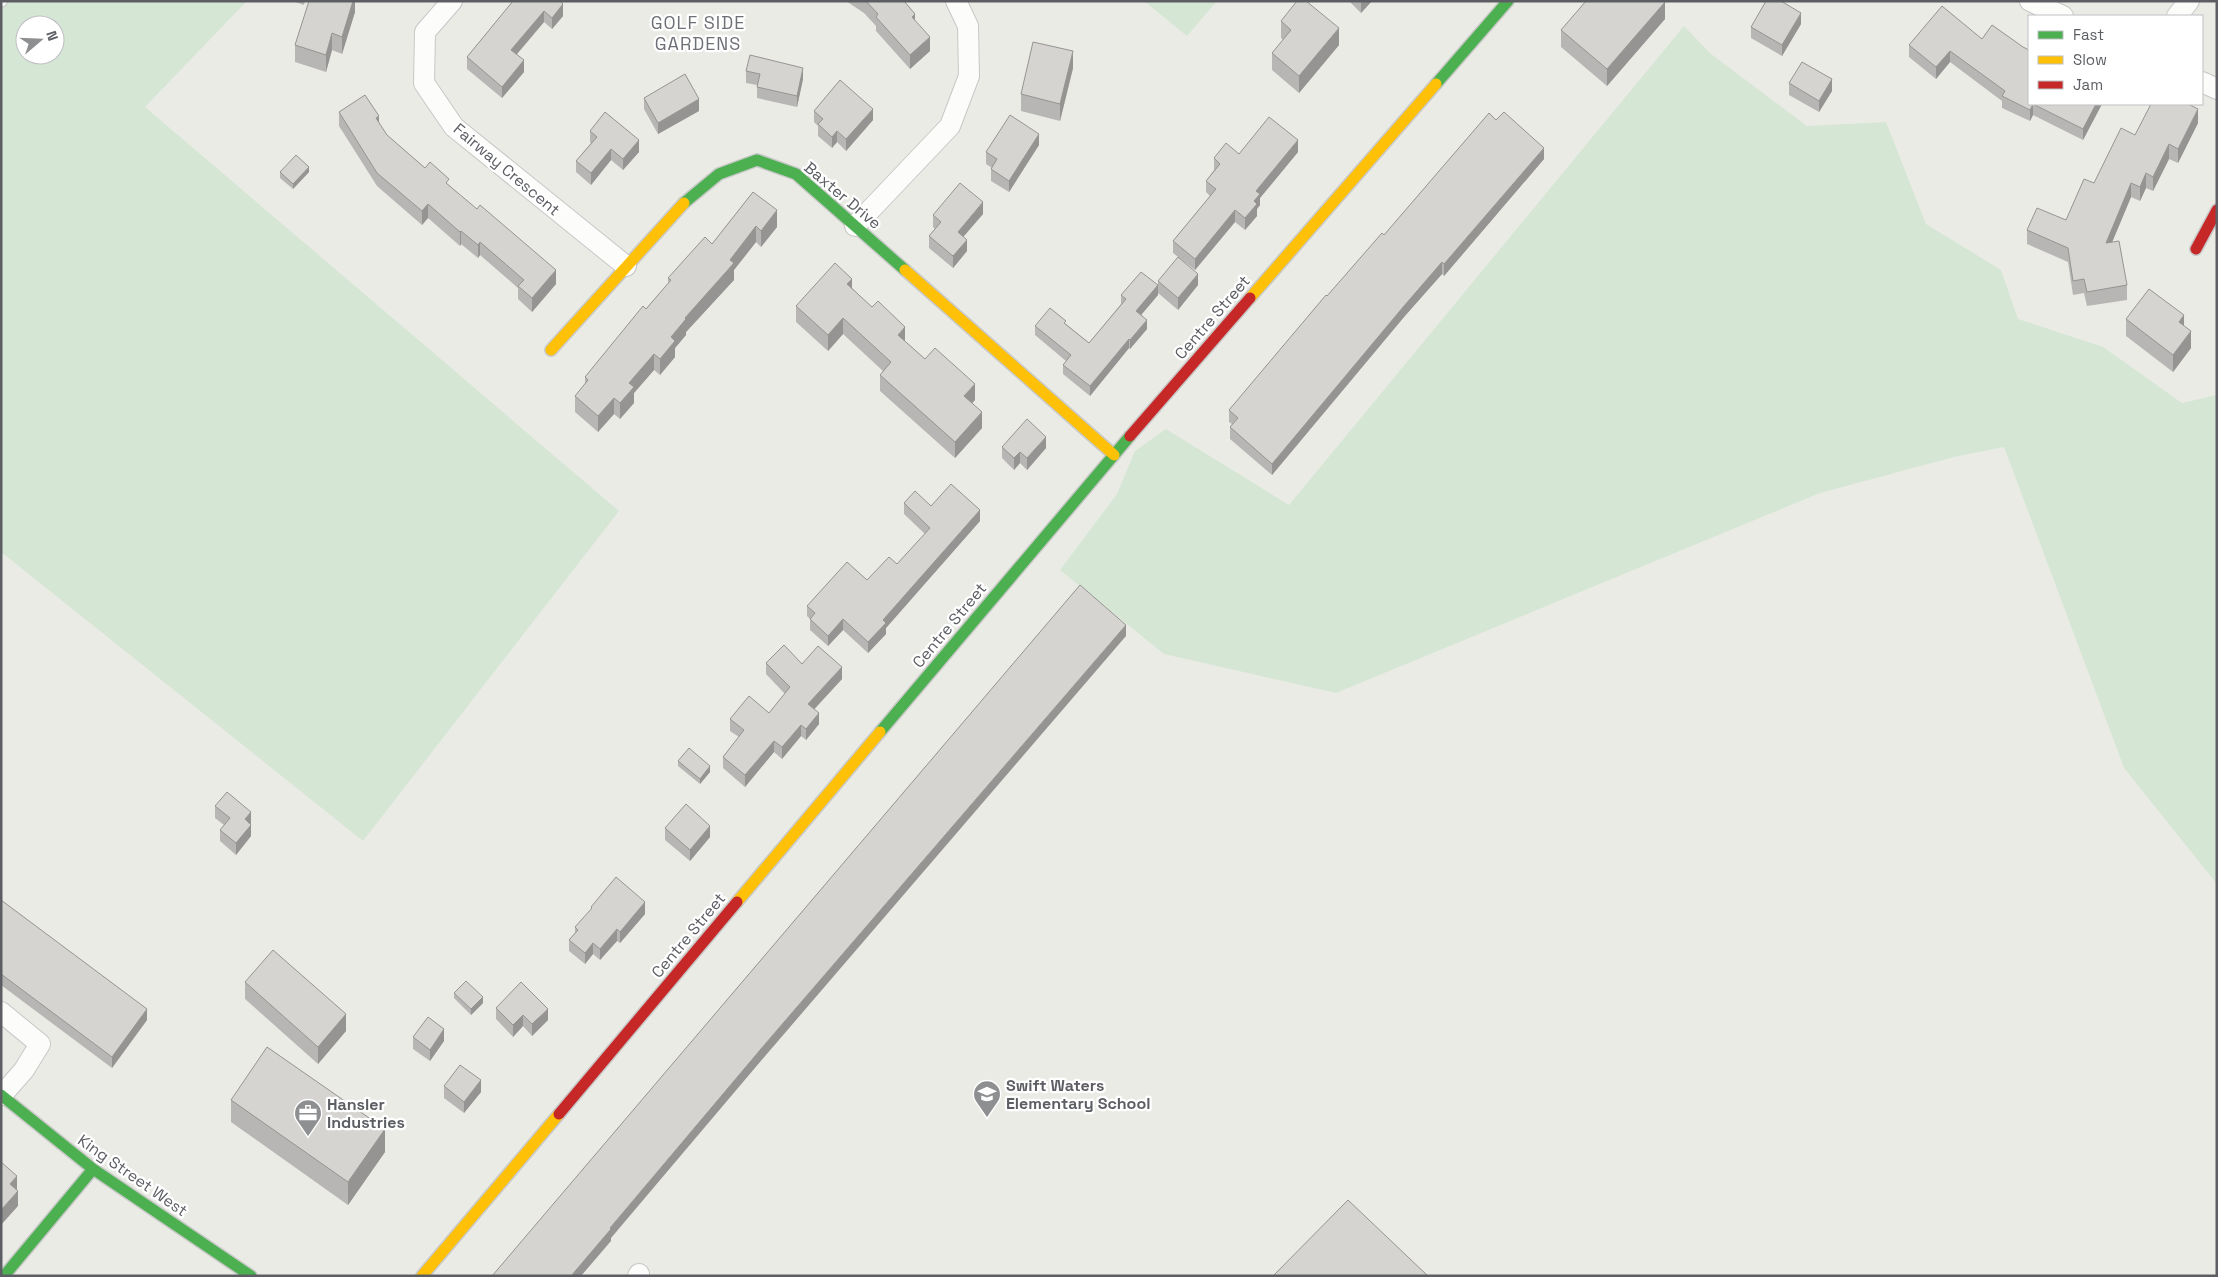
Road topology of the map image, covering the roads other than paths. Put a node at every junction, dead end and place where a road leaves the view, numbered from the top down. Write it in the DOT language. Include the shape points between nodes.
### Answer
graph roads {
  1 [pos="452,1"];
  2 [pos="956,1"];
  3 [pos="1508,1"];
  4 [pos="2030,1"];
  5 [pos="2189,1"];
  6 [pos="2061,15"];
  7 [pos="2178,15"];
  8 [pos="2203,82"];
  9 [pos="2217,89"];
  10 [pos="2217,210"];
  11 [pos="855,226"];
  12 [pos="2196,249"];
  13 [pos="626,266"];
  14 [pos="551,350"];
  15 [pos="1114,455"];
  16 [pos="1,1012"];
  17 [pos="1,1095"];
  18 [pos="93,1169"];
  19 [pos="4,1276"];
  20 [pos="251,1276"];
  21 [pos="422,1276"];
  1 -- 13 [label="street, Fairway Crescent" via="425,32 424,83 454,127"];
  2 -- 11 [label="street" via="968,26 969,76 950,126"];
  3 -- 15 [label="street, Centre Street"];
  4 -- 6 [label="street"];
  5 -- 7 [label="street"];
  8 -- 9 [label="street"];
  10 -- 12 [label="street"];
  11 -- 13 [label="street, Baxter Drive" via="796,174 757,160 711,180 682,204"];
  11 -- 15 [label="street, Baxter Drive"];
  13 -- 14 [label="street, Baxter Drive"];
  15 -- 21 [label="street, Centre Street"];
  16 -- 17 [label="street" via="40,1044 24,1070"];
  17 -- 18 [label="street, King Street West"];
  18 -- 19 [label="street"];
  18 -- 20 [label="street, King Street West"];
}
